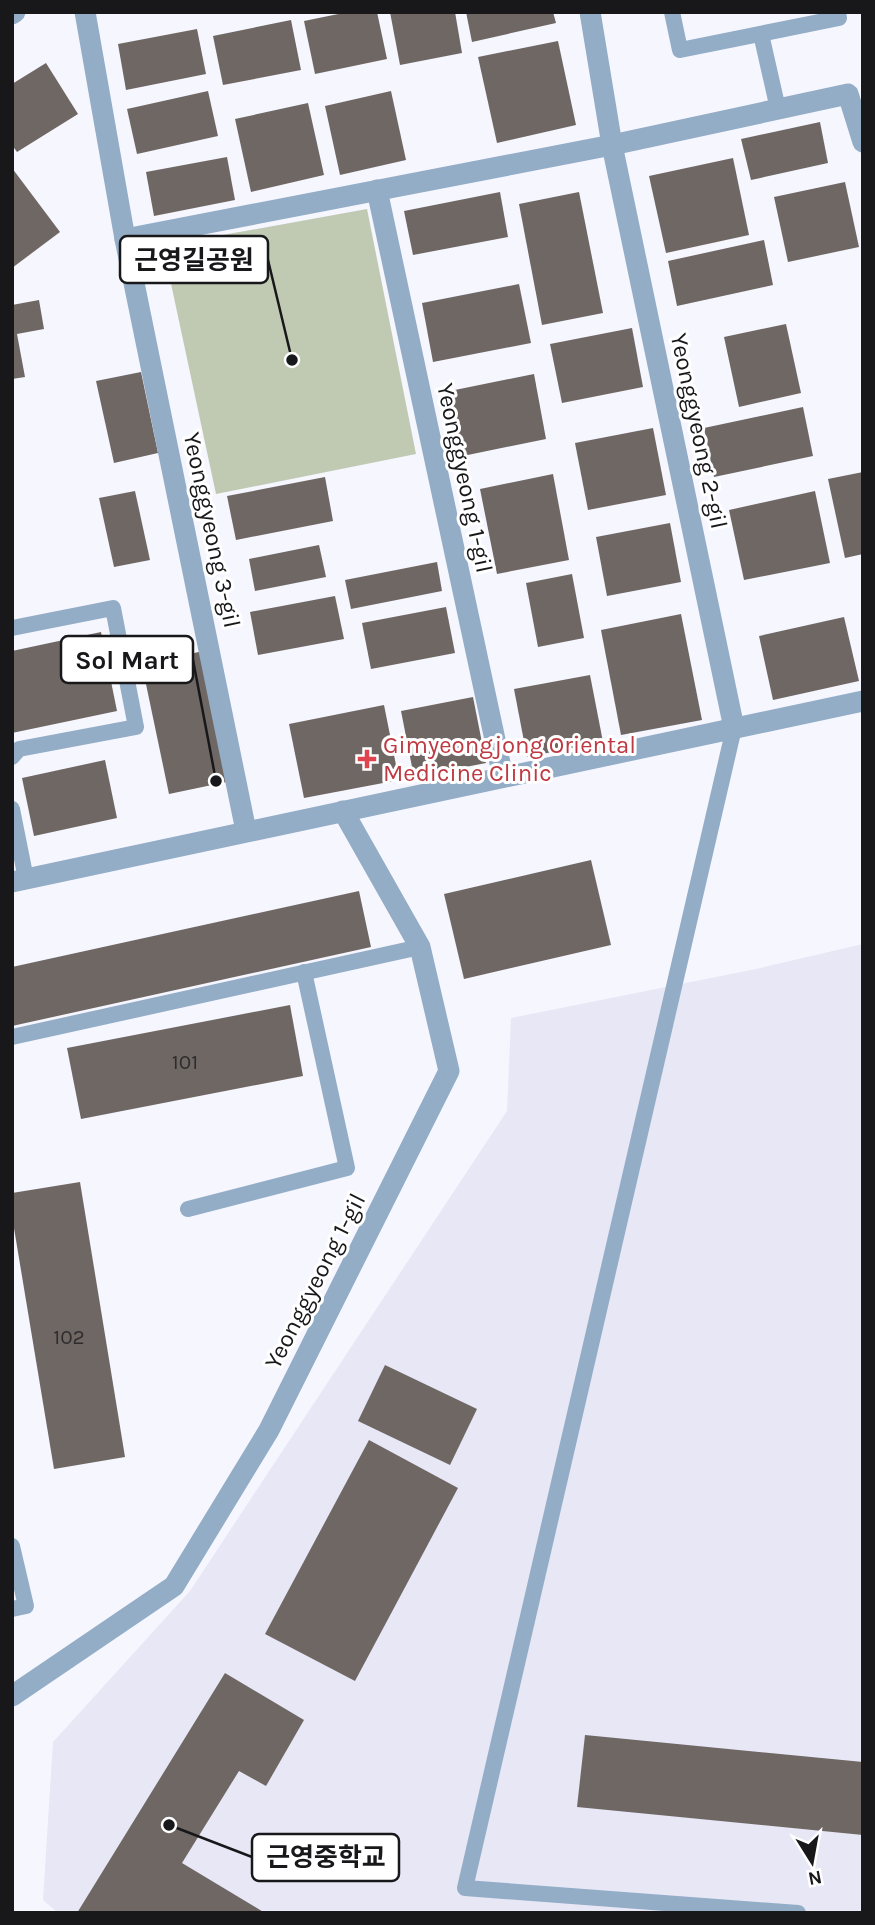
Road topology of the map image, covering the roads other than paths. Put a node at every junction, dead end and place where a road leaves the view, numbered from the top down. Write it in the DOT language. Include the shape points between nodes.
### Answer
graph roads {
  1 [pos="85,12"];
  2 [pos="590,12"];
  3 [pos="672,12"];
  4 [pos="838,12"];
  5 [pos="761,34"];
  6 [pos="778,109"];
  7 [pos="863,142"];
  8 [pos="612,145"];
  9 [pos="377,190"];
  10 [pos="125,239"];
  11 [pos="12,628"];
  12 [pos="863,701"];
  13 [pos="734,728"];
  14 [pos="12,757"];
  15 [pos="503,777"];
  16 [pos="12,809"];
  17 [pos="343,811"];
  18 [pos="246,831"];
  19 [pos="19,880"];
  20 [pos="420,947"];
  21 [pos="304,972"];
  22 [pos="12,1037"];
  23 [pos="188,1209"];
  24 [pos="12,1546"];
  25 [pos="12,1609"];
  26 [pos="12,1696"];
  27 [pos="798,1913"];
  1 -- 10 [label="street, Yeonggyeong 3-gil"];
  2 -- 8 [label="street, Yeonggyeong 2-gil"];
  3 -- 5 [label="lane" via="680,50"];
  4 -- 5 [label="lane" via="839,18"];
  5 -- 6 [label="lane"];
  6 -- 7 [label="street" via="848,94"];
  6 -- 8 [label="street"];
  8 -- 9 [label="street"];
  8 -- 13 [label="street, Yeonggyeong 2-gil"];
  9 -- 10 [label="street"];
  9 -- 15 [label="street, Yeonggyeong 1-gil"];
  10 -- 18 [label="street, Yeonggyeong 3-gil"];
  11 -- 14 [label="lane" via="113,608 136,727 19,749"];
  12 -- 13 [label="street"];
  13 -- 15 [label="street"];
  13 -- 27 [label="lane" via="465,1888"];
  15 -- 17 [label="street"];
  16 -- 19 [label="lane"];
  17 -- 18 [label="street"];
  17 -- 20 [label="street, Yeonggyeong 1-gil"];
  18 -- 19 [label="street"];
  20 -- 21 [label="lane"];
  20 -- 26 [label="street, Yeonggyeong 1-gil" via="449,1071 269,1430 174,1586"];
  21 -- 22 [label="lane"];
  21 -- 23 [label="lane" via="347,1168"];
  24 -- 25 [label="lane" via="26,1606"];
}
